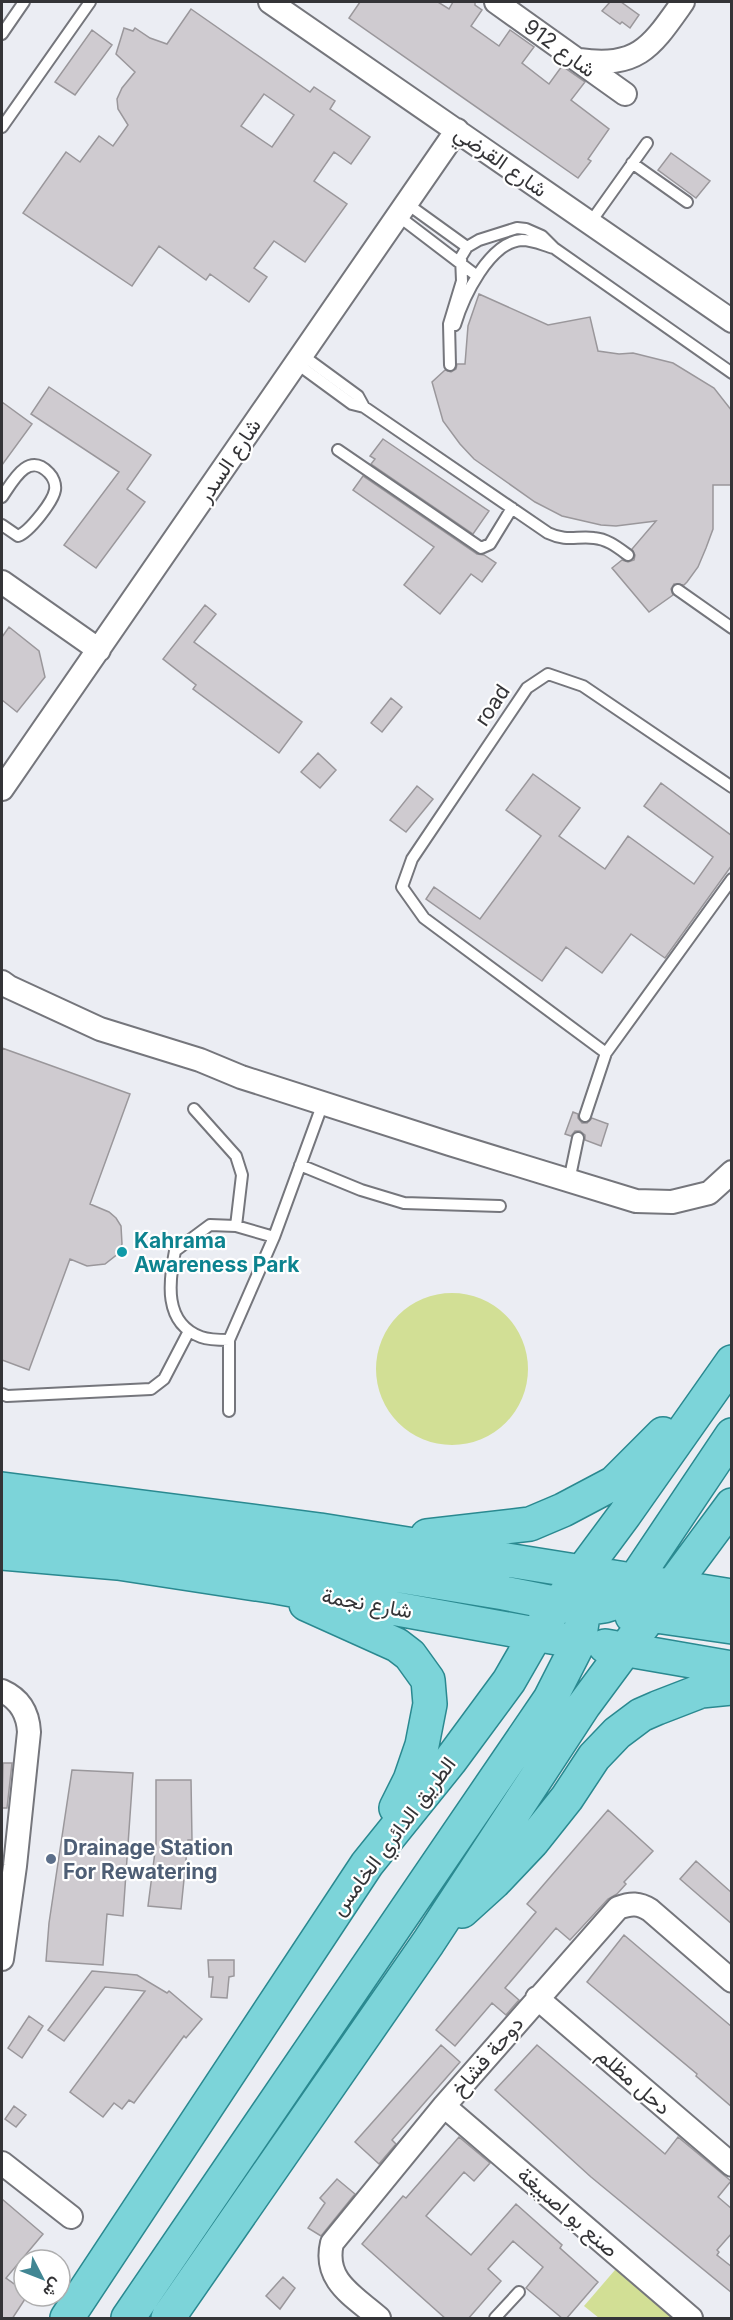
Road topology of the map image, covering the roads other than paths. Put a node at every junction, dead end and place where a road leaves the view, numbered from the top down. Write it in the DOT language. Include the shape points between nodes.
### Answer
graph roads {
  1 [pos="24,2"];
  2 [pos="90,2"];
  3 [pos="496,2"];
  4 [pos="684,2"];
  5 [pos="285,6"];
  6 [pos="2,34"];
  7 [pos="577,60"];
  8 [pos="625,94"];
  9 [pos="2,127"];
  10 [pos="457,130"];
  11 [pos="647,143"];
  12 [pos="632,163"];
  13 [pos="687,202"];
  14 [pos="402,209"];
  15 [pos="590,223"];
  16 [pos="467,247"];
  17 [pos="554,248"];
  18 [pos="460,262"];
  19 [pos="477,276"];
  20 [pos="732,321"];
  21 [pos="299,359"];
  22 [pos="732,373"];
  23 [pos="338,450"];
  24 [pos="2,497"];
  25 [pos="512,508"];
  26 [pos="2,527"];
  27 [pos="628,555"];
  28 [pos="2,582"];
  29 [pos="678,590"];
  30 [pos="732,628"];
  31 [pos="99,650"];
  32 [pos="732,787"];
  33 [pos="2,789"];
  34 [pos="732,879"];
  35 [pos="2,982"];
  36 [pos="606,1053"];
  37 [pos="323,1103"];
  38 [pos="194,1109"];
  39 [pos="585,1116"];
  40 [pos="578,1138"];
  41 [pos="300,1165"];
  42 [pos="732,1172"];
  43 [pos="569,1181"];
  44 [pos="500,1206"];
  45 [pos="236,1226"];
  46 [pos="274,1237"];
  47 [pos="189,1331"];
  48 [pos="229,1340"];
  49 [pos="726,1370"];
  50 [pos="2,1394"];
  51 [pos="229,1411"];
  52 [pos="732,1435"];
  53 [pos="2,1489"];
  54 [pos="732,1505"];
  55 [pos="2,1521"];
  56 [pos="384,1541"];
  57 [pos="2,1553"];
  58 [pos="581,1573"];
  59 [pos="672,1585"];
  60 [pos="276,1587"];
  61 [pos="732,1596"];
  62 [pos="630,1603"];
  63 [pos="576,1619"];
  64 [pos="732,1628"];
  65 [pos="536,1634"];
  66 [pos="623,1649"];
  67 [pos="732,1668"];
  68 [pos="732,1688"];
  69 [pos="2,1691"];
  70 [pos="367,1864"];
  71 [pos="8,1866"];
  72 [pos="428,1943"];
  73 [pos="2,1959"];
  74 [pos="732,1981"];
  75 [pos="537,1998"];
  76 [pos="444,2106"];
  77 [pos="2,2163"];
  78 [pos="732,2164"];
  79 [pos="71,2217"];
  80 [pos="519,2292"];
  81 [pos="67,2319"];
  82 [pos="128,2319"];
  83 [pos="168,2319"];
  84 [pos="379,2319"];
  85 [pos="495,2319"];
  86 [pos="691,2319"];
  1 -- 6 [label="lane"];
  2 -- 9 [label="lane"];
  3 -- 7 [label="street, شارع 912"];
  4 -- 7 [label="street" via="664,29 634,56 614,63"];
  5 -- 10 [label="street, شارع القرضي"];
  7 -- 8 [label="street, شارع 912"];
  10 -- 14 [label="street, شارع السدر"];
  10 -- 15 [label="street, شارع القرضي"];
  11 -- 12 [label="lane"];
  12 -- 13 [label="lane"];
  12 -- 15 [label="lane"];
  14 -- 16 [label="lane"];
  14 -- 18 [label="lane"];
  14 -- 21 [label="street, شارع السدر"];
  15 -- 20 [label="street, شارع القرضي"];
  16 -- 17 [label="lane" via="517,228 542,236"];
  16 -- 18 [label="lane"];
  17 -- 19 [label="lane" via="530,241 513,242 498,251"];
  17 -- 22 [label="lane"];
  18 -- 19 [label="lane"];
  18 -- 19 [label="lane" via="462,281 449,324 453,364 455,326"];
  21 -- 25 [label="lane" via="352,404 364,407"];
  21 -- 31 [label="street, شارع السدر"];
  23 -- 25 [label="lane" via="481,548 490,544"];
  24 -- 26 [label="lane" via="19,472 33,465 40,465 54,481 54,494 29,529 18,536"];
  25 -- 27 [label="lane" via="555,536 604,540"];
  28 -- 31 [label="street"];
  29 -- 30 [label="lane"];
  31 -- 33 [label="street, شارع السدر"];
  32 -- 36 [label="lane, road" via="583,686 548,674 527,688 412,859 402,887 424,918"];
  34 -- 36 [label="lane"];
  35 -- 37 [label="street" via="99,1029"];
  36 -- 39 [label="lane"];
  37 -- 41 [label="lane"];
  37 -- 43 [label="street"];
  38 -- 45 [label="lane" via="236,1156 242,1175"];
  40 -- 43 [label="lane"];
  41 -- 44 [label="lane" via="404,1203"];
  41 -- 46 [label="lane"];
  42 -- 43 [label="street" via="710,1192 672,1202 636,1201"];
  45 -- 46 [label="lane"];
  45 -- 47 [label="lane" via="210,1225 175,1251 169,1283 172,1309"];
  46 -- 48 [label="lane"];
  47 -- 48 [label="lane" via="202,1338"];
  47 -- 50 [label="lane" via="164,1379 151,1389"];
  48 -- 51 [label="lane"];
  49 -- 56 [label="main road" via="614,1482 563,1510 530,1524"];
  49 -- 58 [label="main road"];
  52 -- 62 [label="main road"];
  53 -- 56 [label="main road"];
  54 -- 59 [label="main road"];
  55 -- 63 [label="main road" via="131,1532 504,1593"];
  56 -- 58 [label="main road"];
  57 -- 60 [label="main road, شارع نجمة" via="118,1563"];
  58 -- 62 [label="main road"];
  58 -- 63 [label="main road"];
  59 -- 61 [label="main road"];
  59 -- 62 [label="main road"];
  60 -- 65 [label="main road, شارع نجمة"];
  60 -- 70 [label="main road" via="397,1645 410,1655 428,1680 430,1704 416,1766"];
  62 -- 63 [label="main road"];
  62 -- 64 [label="main road"];
  62 -- 66 [label="main road"];
  63 -- 65 [label="main road"];
  63 -- 66 [label="main road"];
  63 -- 82 [label="main road" via="550,1699"];
  65 -- 70 [label="main road, الطريق الدائري الخامس" via="509,1681"];
  66 -- 67 [label="main road"];
  66 -- 72 [label="main road"];
  68 -- 72 [label="main road" via="700,1691 641,1715 617,1733 513,1864"];
  69 -- 71 [label="street" via="20,1704 29,1722 22,1803"];
  70 -- 81 [label="main road, الطريق الدائري الخامس"];
  71 -- 73 [label="street"];
  72 -- 83 [label="main road"];
  74 -- 75 [label="street, دوحة فشاخ" via="650,1910 633,1904 618,1908"];
  75 -- 76 [label="street, دوحة فشاخ"];
  75 -- 78 [label="street, دحل مظلم"];
  76 -- 84 [label="street, دوحة فشاخ" via="332,2243 328,2257 336,2280"];
  76 -- 86 [label="street, صنع بو اصبيغة"];
  77 -- 79 [label="street"];
  80 -- 85 [label="lane"];
}
